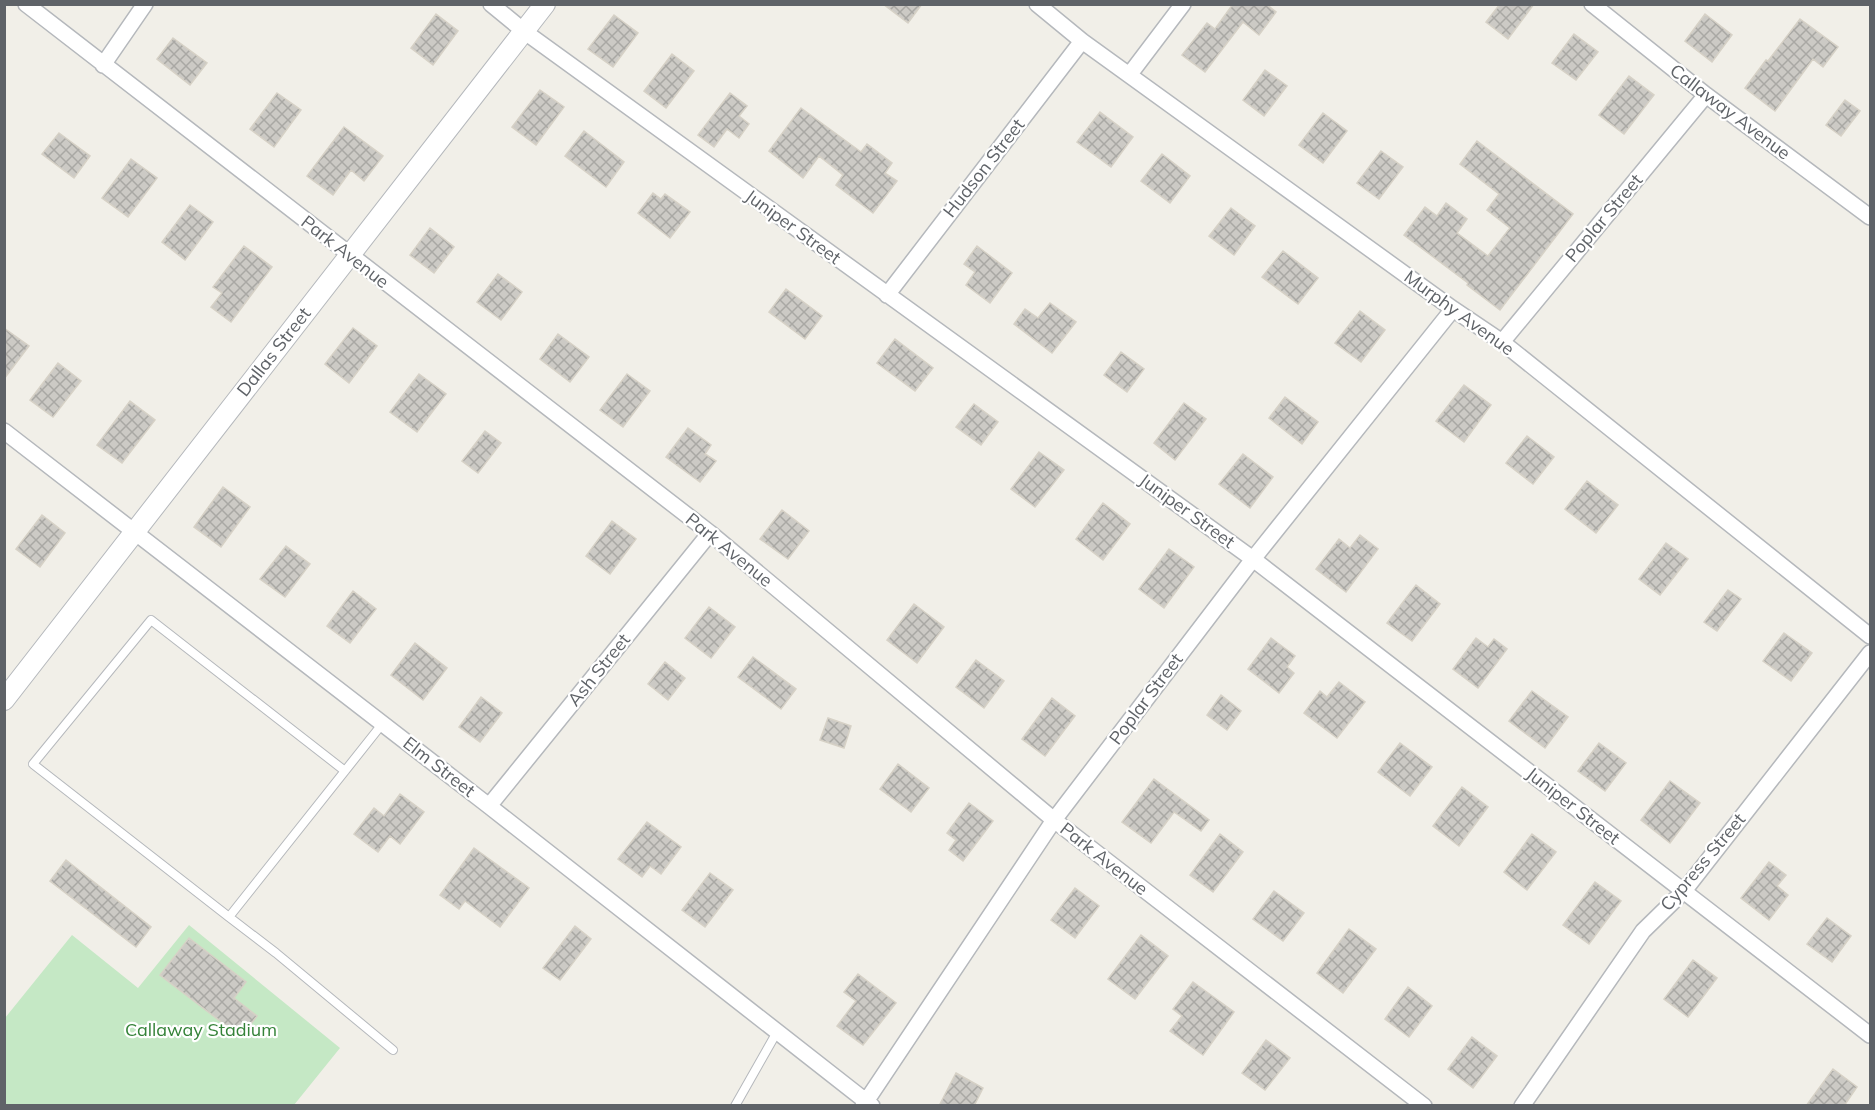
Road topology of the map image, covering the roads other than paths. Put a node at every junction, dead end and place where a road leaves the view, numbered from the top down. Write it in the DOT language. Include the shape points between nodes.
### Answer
graph roads {
  1 [pos="26,4"];
  2 [pos="145,4"];
  3 [pos="491,4"];
  4 [pos="545,4"];
  5 [pos="1037,4"];
  6 [pos="1183,4"];
  7 [pos="1592,4"];
  8 [pos="525,32"];
  9 [pos="1082,41"];
  10 [pos="103,65"];
  11 [pos="1130,74"];
  12 [pos="1706,95"];
  13 [pos="1870,217"];
  14 [pos="350,256"];
  15 [pos="886,294"];
  16 [pos="1453,309"];
  17 [pos="1502,342"];
  18 [pos="4,431"];
  19 [pos="135,533"];
  20 [pos="710,533"];
  21 [pos="1253,559"];
  22 [pos="1870,636"];
  23 [pos="1870,653"];
  24 [pos="4,700"];
  25 [pos="383,723"];
  26 [pos="345,771"];
  27 [pos="489,806"];
  28 [pos="1054,820"];
  29 [pos="1684,891"];
  30 [pos="229,917"];
  31 [pos="777,1032"];
  32 [pos="1870,1035"];
  33 [pos="393,1050"];
  34 [pos="867,1104"];
  35 [pos="735,1106"];
  36 [pos="1424,1106"];
  37 [pos="1522,1106"];
  1 -- 10 [label="street, Park Avenue"];
  2 -- 10 [label="street"];
  3 -- 8 [label="street, Juniper Street"];
  4 -- 8 [label="street, Dallas Street"];
  5 -- 9 [label="street, Murphy Avenue"];
  6 -- 11 [label="street"];
  7 -- 12 [label="street, Callaway Avenue"];
  8 -- 14 [label="street, Dallas Street"];
  8 -- 15 [label="street, Juniper Street"];
  9 -- 11 [label="street, Murphy Avenue"];
  9 -- 15 [label="street, Hudson Street"];
  10 -- 14 [label="street, Park Avenue"];
  11 -- 16 [label="street, Murphy Avenue"];
  12 -- 13 [label="street, Callaway Avenue"];
  12 -- 17 [label="street, Poplar Street"];
  14 -- 19 [label="street, Dallas Street"];
  14 -- 20 [label="street, Park Avenue"];
  15 -- 21 [label="street, Juniper Street"];
  16 -- 17 [label="street, Murphy Avenue"];
  16 -- 21 [label="street, Poplar Street"];
  17 -- 22 [label="street, Murphy Avenue"];
  18 -- 19 [label="street, Elm Street"];
  19 -- 24 [label="street, Dallas Street"];
  19 -- 25 [label="street, Elm Street"];
  20 -- 27 [label="street, Ash Street"];
  20 -- 28 [label="street, Park Avenue"];
  21 -- 28 [label="street, Poplar Street"];
  21 -- 29 [label="street, Juniper Street"];
  23 -- 29 [label="street, Cypress Street"];
  25 -- 26 [label="lane"];
  25 -- 27 [label="street, Elm Street"];
  26 -- 30 [label="lane"];
  26 -- 30 [label="lane" via="151,620 33,764"];
  27 -- 31 [label="street, Elm Street"];
  28 -- 34 [label="street, Poplar Street"];
  28 -- 36 [label="street, Park Avenue"];
  29 -- 32 [label="street, Juniper Street"];
  29 -- 37 [label="street, Cypress Street" via="1643,930"];
  30 -- 33 [label="lane"];
  31 -- 34 [label="street, Elm Street"];
  31 -- 35 [label="lane"];
}
